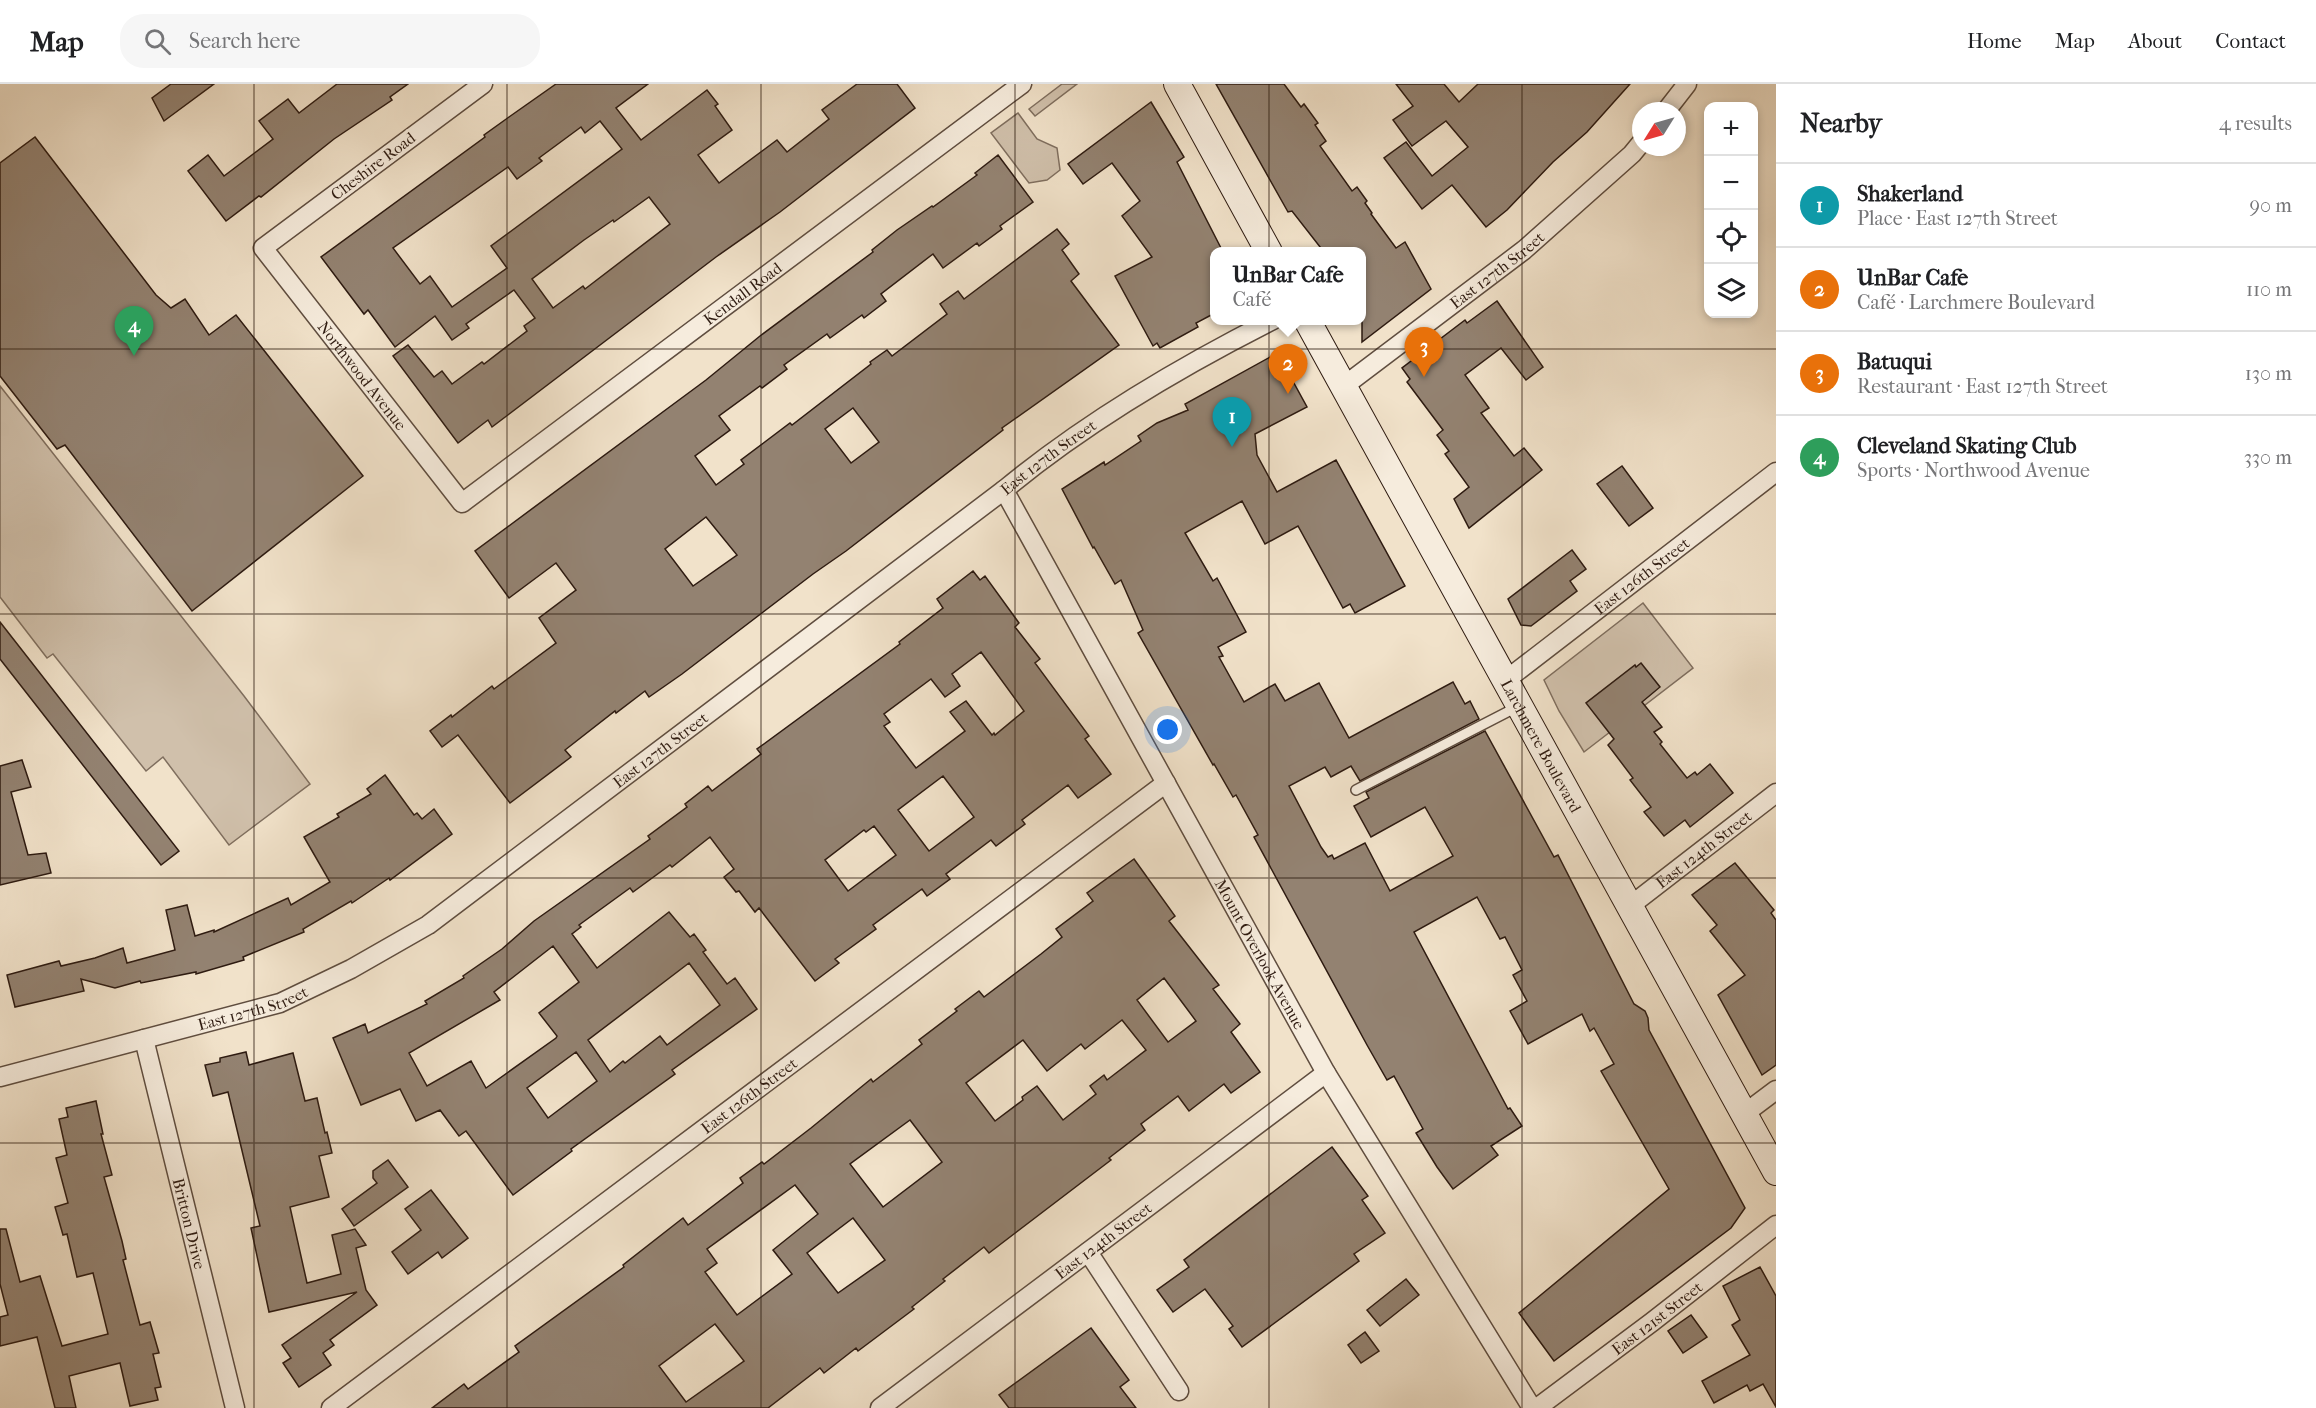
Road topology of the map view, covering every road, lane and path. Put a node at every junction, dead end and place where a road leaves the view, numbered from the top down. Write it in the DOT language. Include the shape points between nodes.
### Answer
graph roads {
  1 [pos="483,84"];
  2 [pos="1022,84"];
  3 [pos="1177,84"];
  4 [pos="1687,84"];
  5 [pos="1673,102"];
  6 [pos="1632,152"];
  7 [pos="1266,247"];
  8 [pos="263,248"];
  9 [pos="1265,325"];
  10 [pos="1309,325"];
  11 [pos="1344,386"];
  12 [pos="1776,472"];
  13 [pos="1004,490"];
  14 [pos="462,503"];
  15 [pos="1506,680"];
  16 [pos="1520,706"];
  17 [pos="1166,783"];
  18 [pos="1356,790"];
  19 [pos="1776,793"];
  20 [pos="1630,906"];
  21 [pos="144,1039"];
  22 [pos="1326,1073"];
  23 [pos="0,1077"];
  24 [pos="1776,1090"];
  25 [pos="1744,1114"];
  26 [pos="1776,1172"];
  27 [pos="1776,1225"];
  28 [pos="1088,1252"];
  29 [pos="1179,1391"];
  30 [pos="235,1408"];
  31 [pos="331,1408"];
  32 [pos="880,1408"];
  33 [pos="1534,1408"];
  1 -- 8 [label="street, Cheshire Road"];
  2 -- 14 [label="street, Kendall Road"];
  3 -- 7 [label="main road"];
  4 -- 5 [label="street"];
  6 -- 11 [label="street, East 127th Street" via="1524,250"];
  8 -- 14 [label="street, Northwood Avenue"];
  9 -- 13 [label="street, East 127th Street" via="1150,387"];
  10 -- 11 [label="main road, Larchmere Boulevard"];
  11 -- 15 [label="main road, Larchmere Boulevard"];
  12 -- 15 [label="street, East 126th Street"];
  13 -- 17 [label="street, Mount Overlook Avenue"];
  13 -- 21 [label="street, East 127th Street" via="428,925 351,969 280,1003"];
  15 -- 16 [label="main road, Larchmere Boulevard"];
  16 -- 18 [label="lane"];
  16 -- 20 [label="main road, Larchmere Boulevard"];
  17 -- 22 [label="street, Mount Overlook Avenue"];
  17 -- 31 [label="street, East 126th Street"];
  19 -- 20 [label="street, East 124th Street"];
  20 -- 25 [label="main road, Larchmere Boulevard"];
  21 -- 23 [label="street, East 127th Street"];
  21 -- 30 [label="street, Britton Drive"];
  22 -- 28 [label="street, East 124th Street"];
  22 -- 33 [label="street, Mount Overlook Avenue"];
  24 -- 25 [label="street"];
  25 -- 26 [label="main road, Larchmere Boulevard"];
  27 -- 33 [label="street, East 121st Street" via="1652,1323"];
  28 -- 29 [label="street"];
  28 -- 32 [label="street, East 124th Street"];
}
